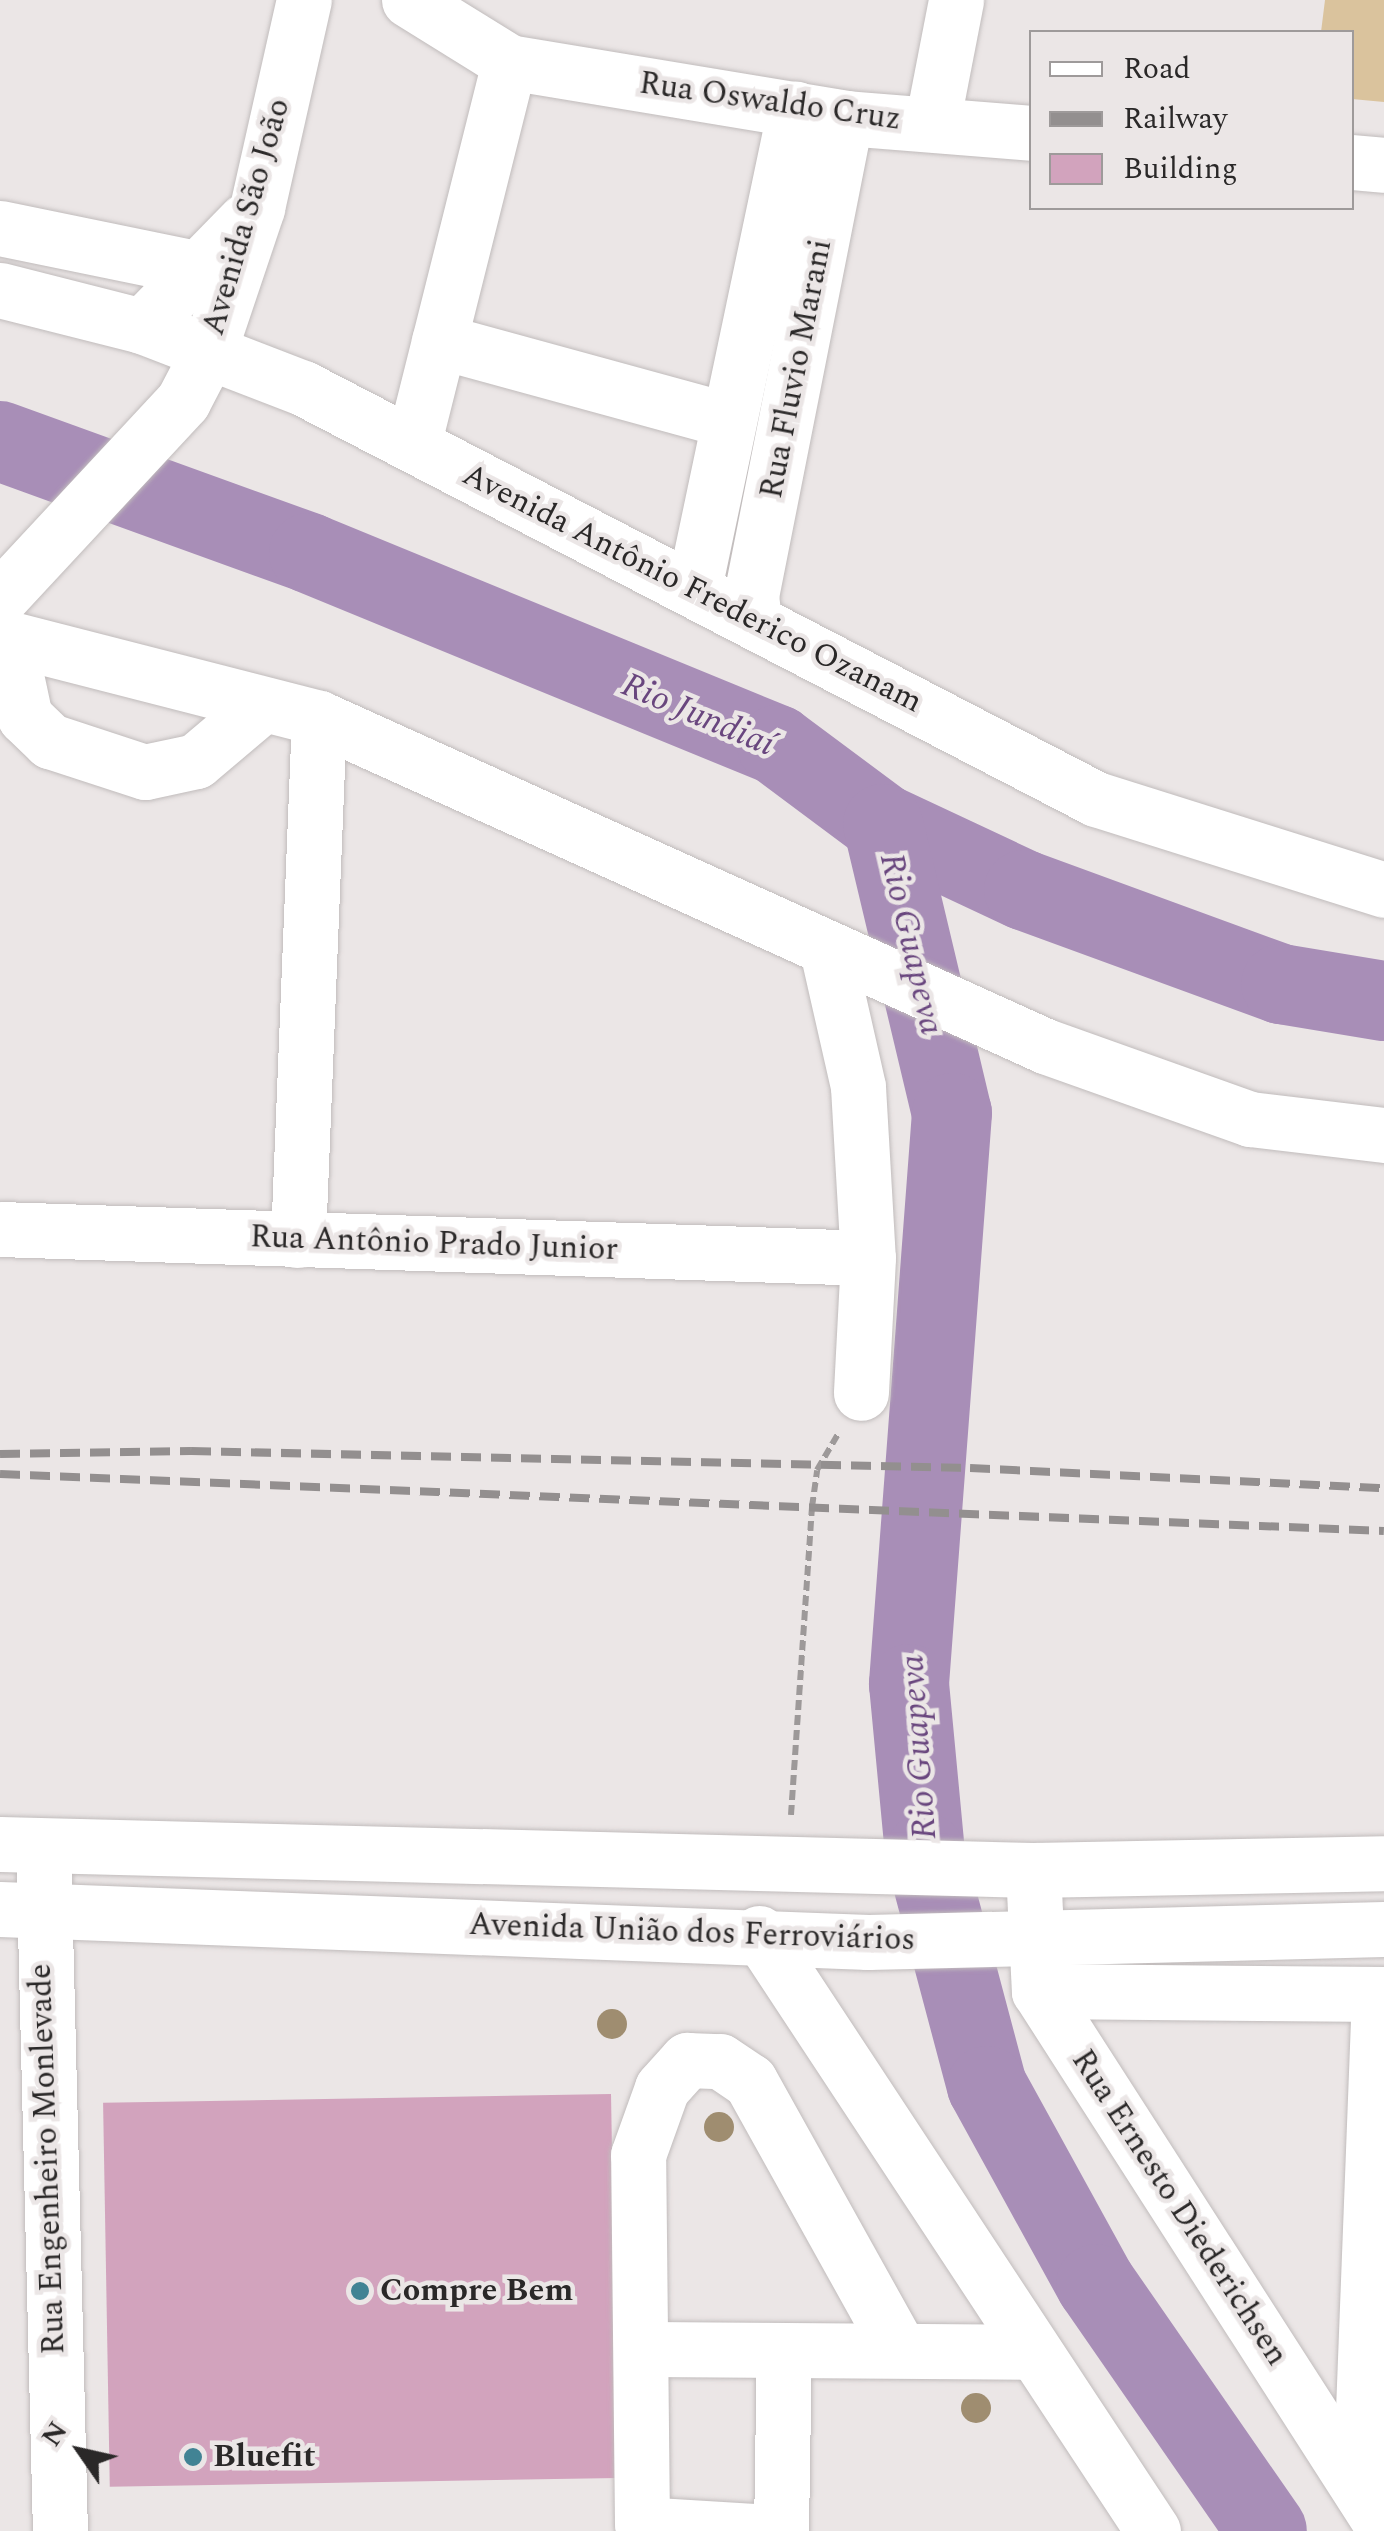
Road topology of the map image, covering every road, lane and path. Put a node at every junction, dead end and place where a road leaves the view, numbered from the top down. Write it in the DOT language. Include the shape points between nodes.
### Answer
graph roads {
  1 [pos="304,0"];
  2 [pos="409,0"];
  3 [pos="956,0"];
  4 [pos="509,62"];
  5 [pos="821,114"];
  6 [pos="932,124"];
  7 [pos="1029,133"];
  8 [pos="1354,162"];
  9 [pos="1384,165"];
  10 [pos="257,208"];
  11 [pos="0,228"];
  12 [pos="200,270"];
  13 [pos="0,290"];
  14 [pos="142,326"];
  15 [pos="439,341"];
  16 [pos="209,351"];
  17 [pos="728,420"];
  18 [pos="412,445"];
  19 [pos="694,588"];
  20 [pos="10,610"];
  21 [pos="754,620"];
  22 [pos="260,707"];
  23 [pos="13,709"];
  24 [pos="319,718"];
  25 [pos="1384,890"];
  26 [pos="826,950"];
  27 [pos="1384,1135"];
  28 [pos="0,1229"];
  29 [pos="298,1240"];
  30 [pos="868,1258"];
  31 [pos="861,1393"];
  32 [pos="21,1846"];
  33 [pos="788,1861"];
  34 [pos="1384,1863"];
  35 [pos="1032,1870"];
  36 [pos="21,1910"];
  37 [pos="1384,1930"];
  38 [pos="759,1934"];
  39 [pos="1028,1938"];
  40 [pos="1039,1991"];
  41 [pos="1382,1994"];
  42 [pos="897,2346"];
  43 [pos="642,2349"];
  44 [pos="784,2350"];
  45 [pos="1032,2352"];
  46 [pos="1372,2508"];
  47 [pos="60,2531"];
  48 [pos="754,2531"];
  49 [pos="781,2531"];
  50 [pos="1152,2531"];
  1 -- 10 [label="main road, Avenida São João"];
  2 -- 4 [label="main road"];
  3 -- 6 [label="main road"];
  4 -- 5 [label="main road, Rua Oswaldo Cruz"];
  4 -- 15 [label="main road"];
  5 -- 6 [label="main road, Rua Oswaldo Cruz"];
  5 -- 17 [label="main road, Rua Fluvio Marani"];
  5 -- 21 [label="main road, Rua Fluvio Marani" via="750,596"];
  6 -- 7 [label="main road, Rua Oswaldo Cruz"];
  8 -- 9 [label="main road"];
  10 -- 12 [label="main road"];
  10 -- 16 [label="main road, Avenida São João"];
  11 -- 12 [label="main road"];
  12 -- 14 [label="main road"];
  13 -- 14 [label="main road, Avenida Antônio Frederico Ozanam"];
  14 -- 16 [label="main road, Avenida Antônio Frederico Ozanam"];
  15 -- 17 [label="main road"];
  15 -- 18 [label="main road"];
  16 -- 18 [label="main road, Avenida Antônio Frederico Ozanam"];
  16 -- 20 [label="main road, Avenida São João" via="183,401"];
  17 -- 19 [label="main road, Rua Fluvio Marani"];
  18 -- 19 [label="main road, Avenida Antônio Frederico Ozanam"];
  19 -- 21 [label="main road, Avenida Antônio Frederico Ozanam"];
  20 -- 22 [label="main road"];
  20 -- 23 [label="main road"];
  21 -- 25 [label="main road, Avenida Antônio Frederico Ozanam" via="1096,799"];
  22 -- 23 [label="main road" via="196,761 146,772 50,741"];
  22 -- 24 [label="main road"];
  24 -- 26 [label="main road"];
  24 -- 29 [label="main road"];
  26 -- 27 [label="main road" via="1045,1046 1250,1118"];
  26 -- 30 [label="main road" via="858,1086"];
  28 -- 29 [label="main road, Rua Antônio Prado Junior"];
  29 -- 30 [label="main road, Rua Antônio Prado Junior"];
  30 -- 31 [label="main road"];
  31 -- 33 [label="path" via="817,1470"];
  32 -- 33 [label="main road"];
  32 -- 36 [label="main road, Rua Engenheiro Monlevade"];
  33 -- 35 [label="main road"];
  34 -- 35 [label="main road"];
  35 -- 39 [label="main road, Rua Ernesto Diederichsen"];
  36 -- 38 [label="main road, Avenida União dos Ferroviários"];
  36 -- 47 [label="main road, Rua Engenheiro Monlevade"];
  37 -- 39 [label="main road, Avenida União dos Ferroviários"];
  38 -- 39 [label="main road, Avenida União dos Ferroviários" via="868,1942"];
  38 -- 45 [label="main road"];
  39 -- 40 [label="main road, Rua Ernesto Diederichsen"];
  40 -- 41 [label="main road"];
  40 -- 46 [label="main road, Rua Ernesto Diederichsen"];
  41 -- 46 [label="main road"];
  42 -- 43 [label="main road" via="750,2081 720,2061 687,2060 662,2088 638,2155"];
  42 -- 44 [label="main road"];
  42 -- 45 [label="main road"];
  43 -- 44 [label="main road"];
  43 -- 48 [label="main road" via="642,2524"];
  44 -- 49 [label="main road"];
  45 -- 50 [label="main road"];
}
